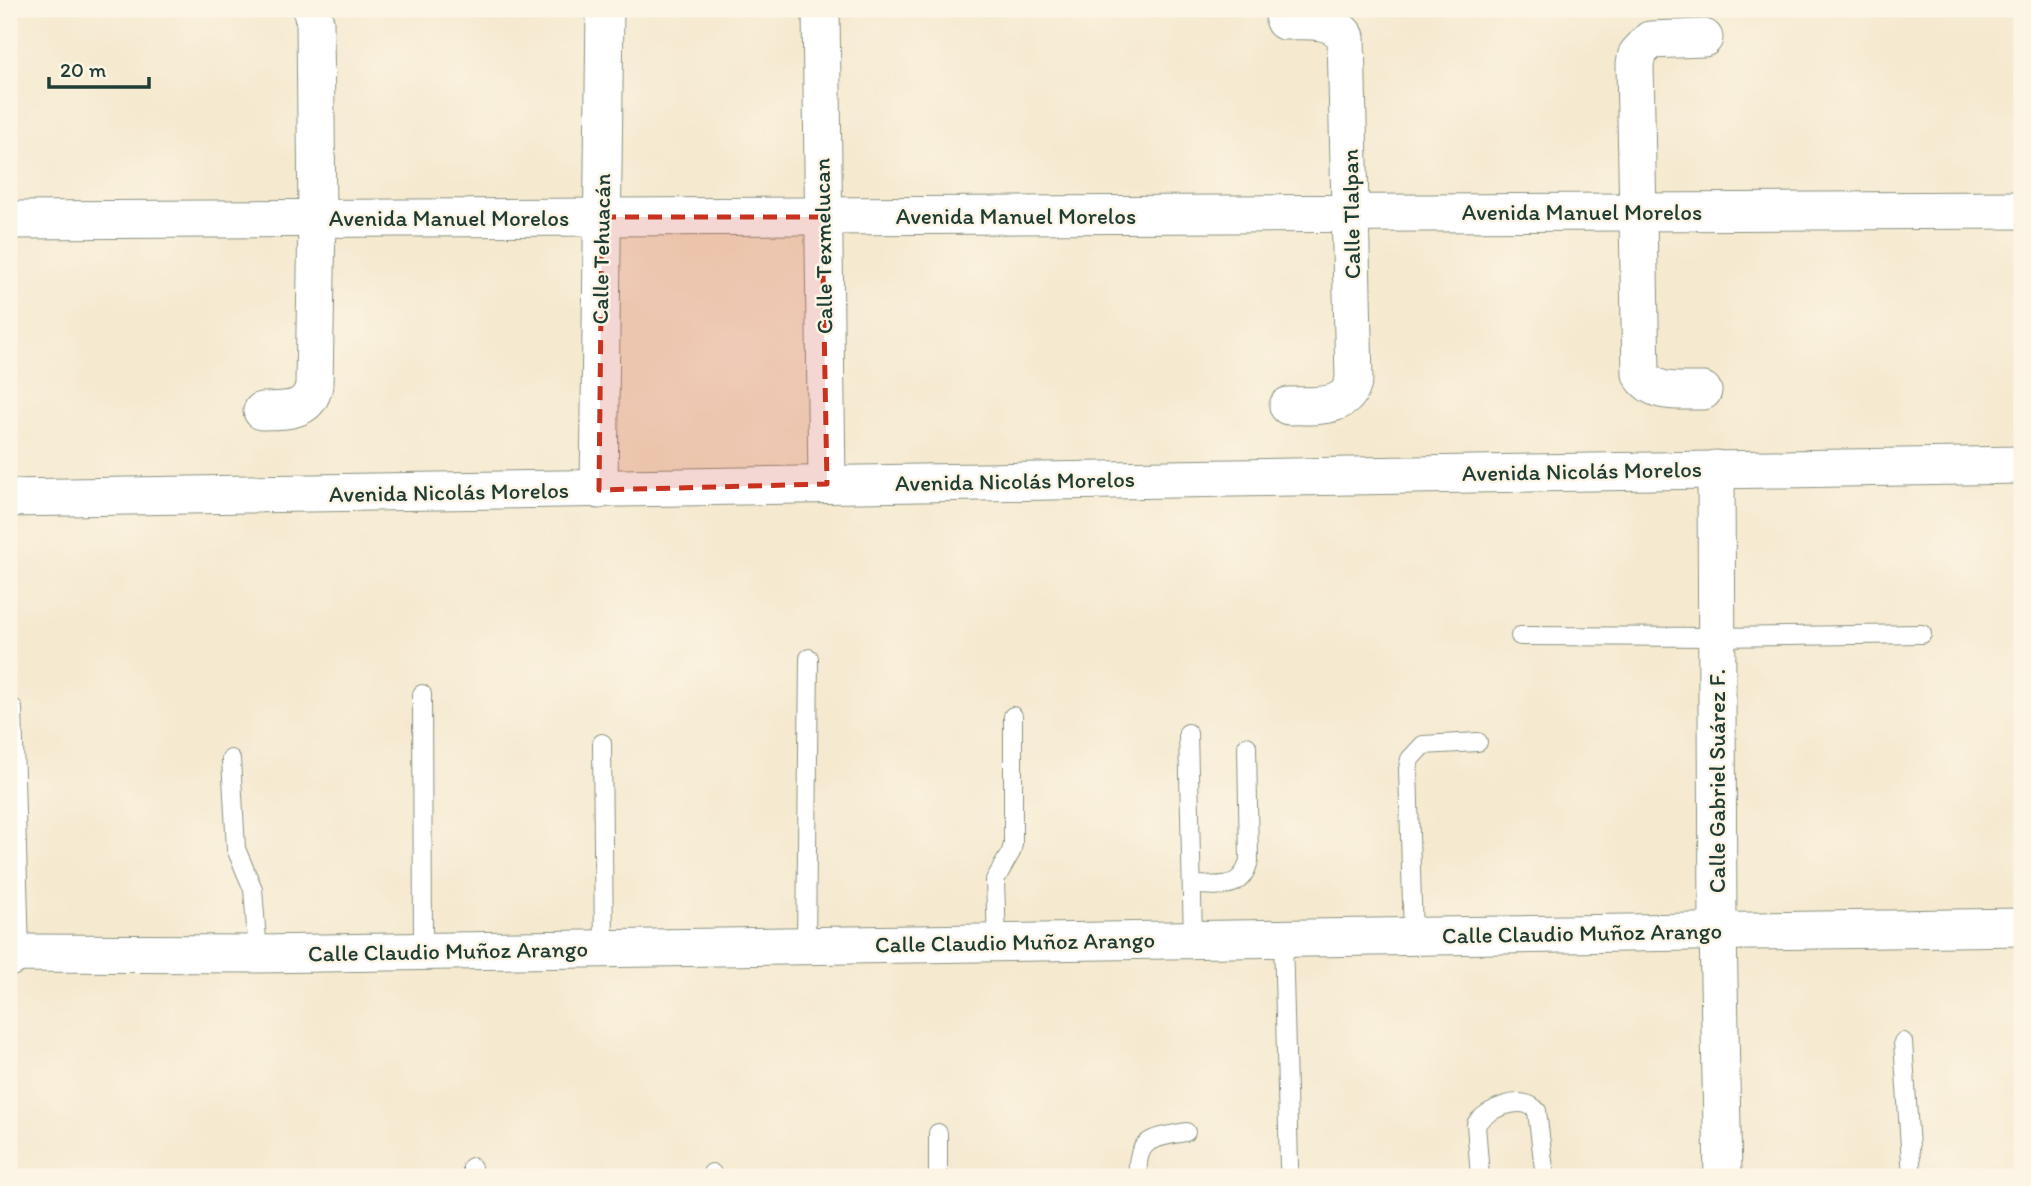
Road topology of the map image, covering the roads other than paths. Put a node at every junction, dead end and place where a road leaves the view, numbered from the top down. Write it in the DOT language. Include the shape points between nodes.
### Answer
graph roads {
  1 [pos="311,9"];
  2 [pos="605,9"];
  3 [pos="821,9"];
  4 [pos="1284,21"];
  5 [pos="1704,38"];
  6 [pos="2022,210"];
  7 [pos="1639,212"];
  8 [pos="1351,214"];
  9 [pos="601,217"];
  10 [pos="822,217"];
  11 [pos="317,218"];
  12 [pos="9,220"];
  13 [pos="1703,391"];
  14 [pos="1288,407"];
  15 [pos="262,411"];
  16 [pos="2022,465"];
  17 [pos="1716,469"];
  18 [pos="827,484"];
  19 [pos="599,489"];
  20 [pos="9,498"];
  21 [pos="1922,634"];
  22 [pos="1520,636"];
  23 [pos="1716,637"];
  24 [pos="809,658"];
  25 [pos="422,694"];
  26 [pos="13,708"];
  27 [pos="1013,716"];
  28 [pos="1188,733"];
  29 [pos="1478,742"];
  30 [pos="601,743"];
  31 [pos="1247,746"];
  32 [pos="230,759"];
  33 [pos="1192,885"];
  34 [pos="2022,927"];
  35 [pos="1718,931"];
  36 [pos="1413,936"];
  37 [pos="1283,938"];
  38 [pos="1193,939"];
  39 [pos="997,943"];
  40 [pos="806,945"];
  41 [pos="604,948"];
  42 [pos="423,951"];
  43 [pos="258,954"];
  44 [pos="14,956"];
  45 [pos="1903,1042"];
  46 [pos="1186,1132"];
  47 [pos="938,1133"];
  48 [pos="1289,1166"];
  49 [pos="938,1177"];
  50 [pos="1138,1177"];
  51 [pos="1480,1177"];
  52 [pos="1545,1177"];
  53 [pos="1723,1177"];
  54 [pos="1912,1177"];
  1 -- 11 [label="street" via="315,22"];
  2 -- 9 [label="street, Calle Tehuacán"];
  3 -- 10 [label="street, Calle Texmelucan"];
  4 -- 8 [label="street, Calle Tlalpan" via="1333,24 1346,37"];
  5 -- 7 [label="street" via="1650,40 1637,54"];
  6 -- 7 [label="street, Avenida Manuel Morelos"];
  7 -- 8 [label="street, Avenida Manuel Morelos"];
  7 -- 13 [label="street" via="1641,374 1654,388"];
  8 -- 10 [label="street, Avenida Manuel Morelos"];
  8 -- 14 [label="street, Calle Tlalpan" via="1352,388 1340,402"];
  9 -- 10 [label="street, Avenida Manuel Morelos"];
  9 -- 11 [label="street, Avenida Manuel Morelos"];
  9 -- 19 [label="street, Calle Tehuacán"];
  10 -- 18 [label="street, Calle Texmelucan"];
  11 -- 12 [label="street, Avenida Manuel Morelos"];
  11 -- 15 [label="street" via="312,394 299,408"];
  16 -- 17 [label="street, Avenida Nicolás Morelos"];
  17 -- 18 [label="street, Avenida Nicolás Morelos"];
  17 -- 23 [label="street, Calle Gabriel Suárez F."];
  18 -- 19 [label="street, Avenida Nicolás Morelos"];
  19 -- 20 [label="street, Avenida Nicolás Morelos"];
  21 -- 23 [label="lane"];
  22 -- 23 [label="lane"];
  23 -- 35 [label="street, Calle Gabriel Suárez F."];
  24 -- 40 [label="lane"];
  25 -- 42 [label="lane"];
  26 -- 44 [label="lane"];
  27 -- 39 [label="lane" via="1013,844 995,880"];
  28 -- 33 [label="lane"];
  29 -- 36 [label="lane" via="1423,745 1410,759"];
  30 -- 41 [label="lane"];
  31 -- 33 [label="lane" via="1247,870 1233,884"];
  32 -- 43 [label="lane" via="236,849 253,889"];
  33 -- 38 [label="lane"];
  34 -- 35 [label="street, Calle Claudio Muñoz Arango"];
  35 -- 36 [label="street, Calle Claudio Muñoz Arango"];
  35 -- 53 [label="street, Calle Gabriel Suárez F."];
  36 -- 37 [label="street, Calle Claudio Muñoz Arango"];
  37 -- 38 [label="street, Calle Claudio Muñoz Arango"];
  37 -- 48 [label="lane"];
  38 -- 39 [label="street, Calle Claudio Muñoz Arango"];
  39 -- 40 [label="street, Calle Claudio Muñoz Arango"];
  40 -- 41 [label="street, Calle Claudio Muñoz Arango"];
  41 -- 42 [label="street, Calle Claudio Muñoz Arango"];
  42 -- 43 [label="street, Calle Claudio Muñoz Arango"];
  43 -- 44 [label="street, Calle Claudio Muñoz Arango"];
  45 -- 54 [label="lane"];
  46 -- 50 [label="lane" via="1158,1137 1143,1146 1138,1155"];
  47 -- 49 [label="lane"];
  51 -- 52 [label="lane" via="1479,1119 1499,1108 1526,1103 1537,1111"];
}
